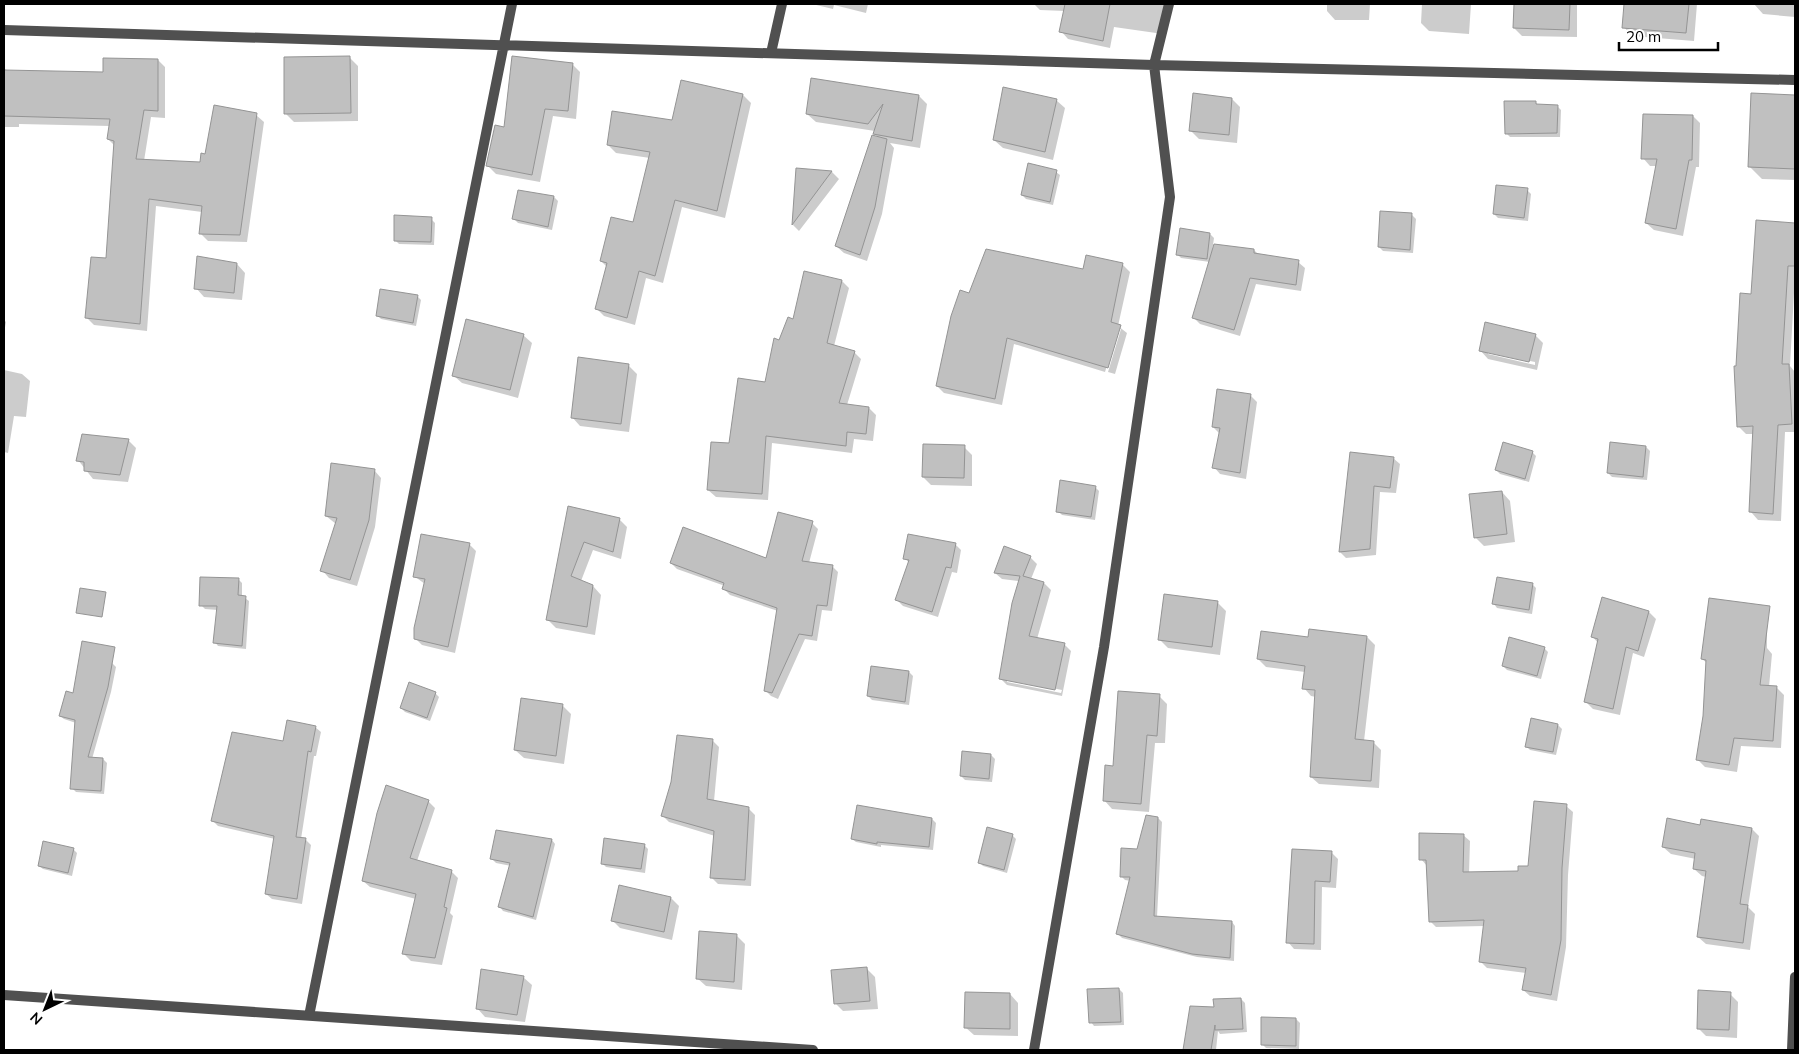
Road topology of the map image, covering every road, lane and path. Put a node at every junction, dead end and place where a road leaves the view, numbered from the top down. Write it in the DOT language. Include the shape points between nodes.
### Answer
graph roads {
  1 [pos="512,4"];
  2 [pos="782,4"];
  3 [pos="1169,4"];
  4 [pos="4,30"];
  5 [pos="505,45"];
  6 [pos="771,53"];
  7 [pos="1154,65"];
  8 [pos="1795,80"];
  9 [pos="1795,977"];
  10 [pos="4,995"];
  11 [pos="309,1016"];
  12 [pos="813,1050"];
  13 [pos="1034,1050"];
  14 [pos="1792,1050"];
  1 -- 5 [label="street"];
  2 -- 6 [label="street"];
  3 -- 7 [label="street"];
  4 -- 5 [label="street"];
  5 -- 6 [label="street"];
  5 -- 11 [label="street"];
  6 -- 7 [label="street"];
  7 -- 8 [label="street"];
  7 -- 13 [label="street" via="1170,197 1104,647"];
  9 -- 14 [label="street"];
  10 -- 11 [label="street"];
  11 -- 12 [label="street"];
}
